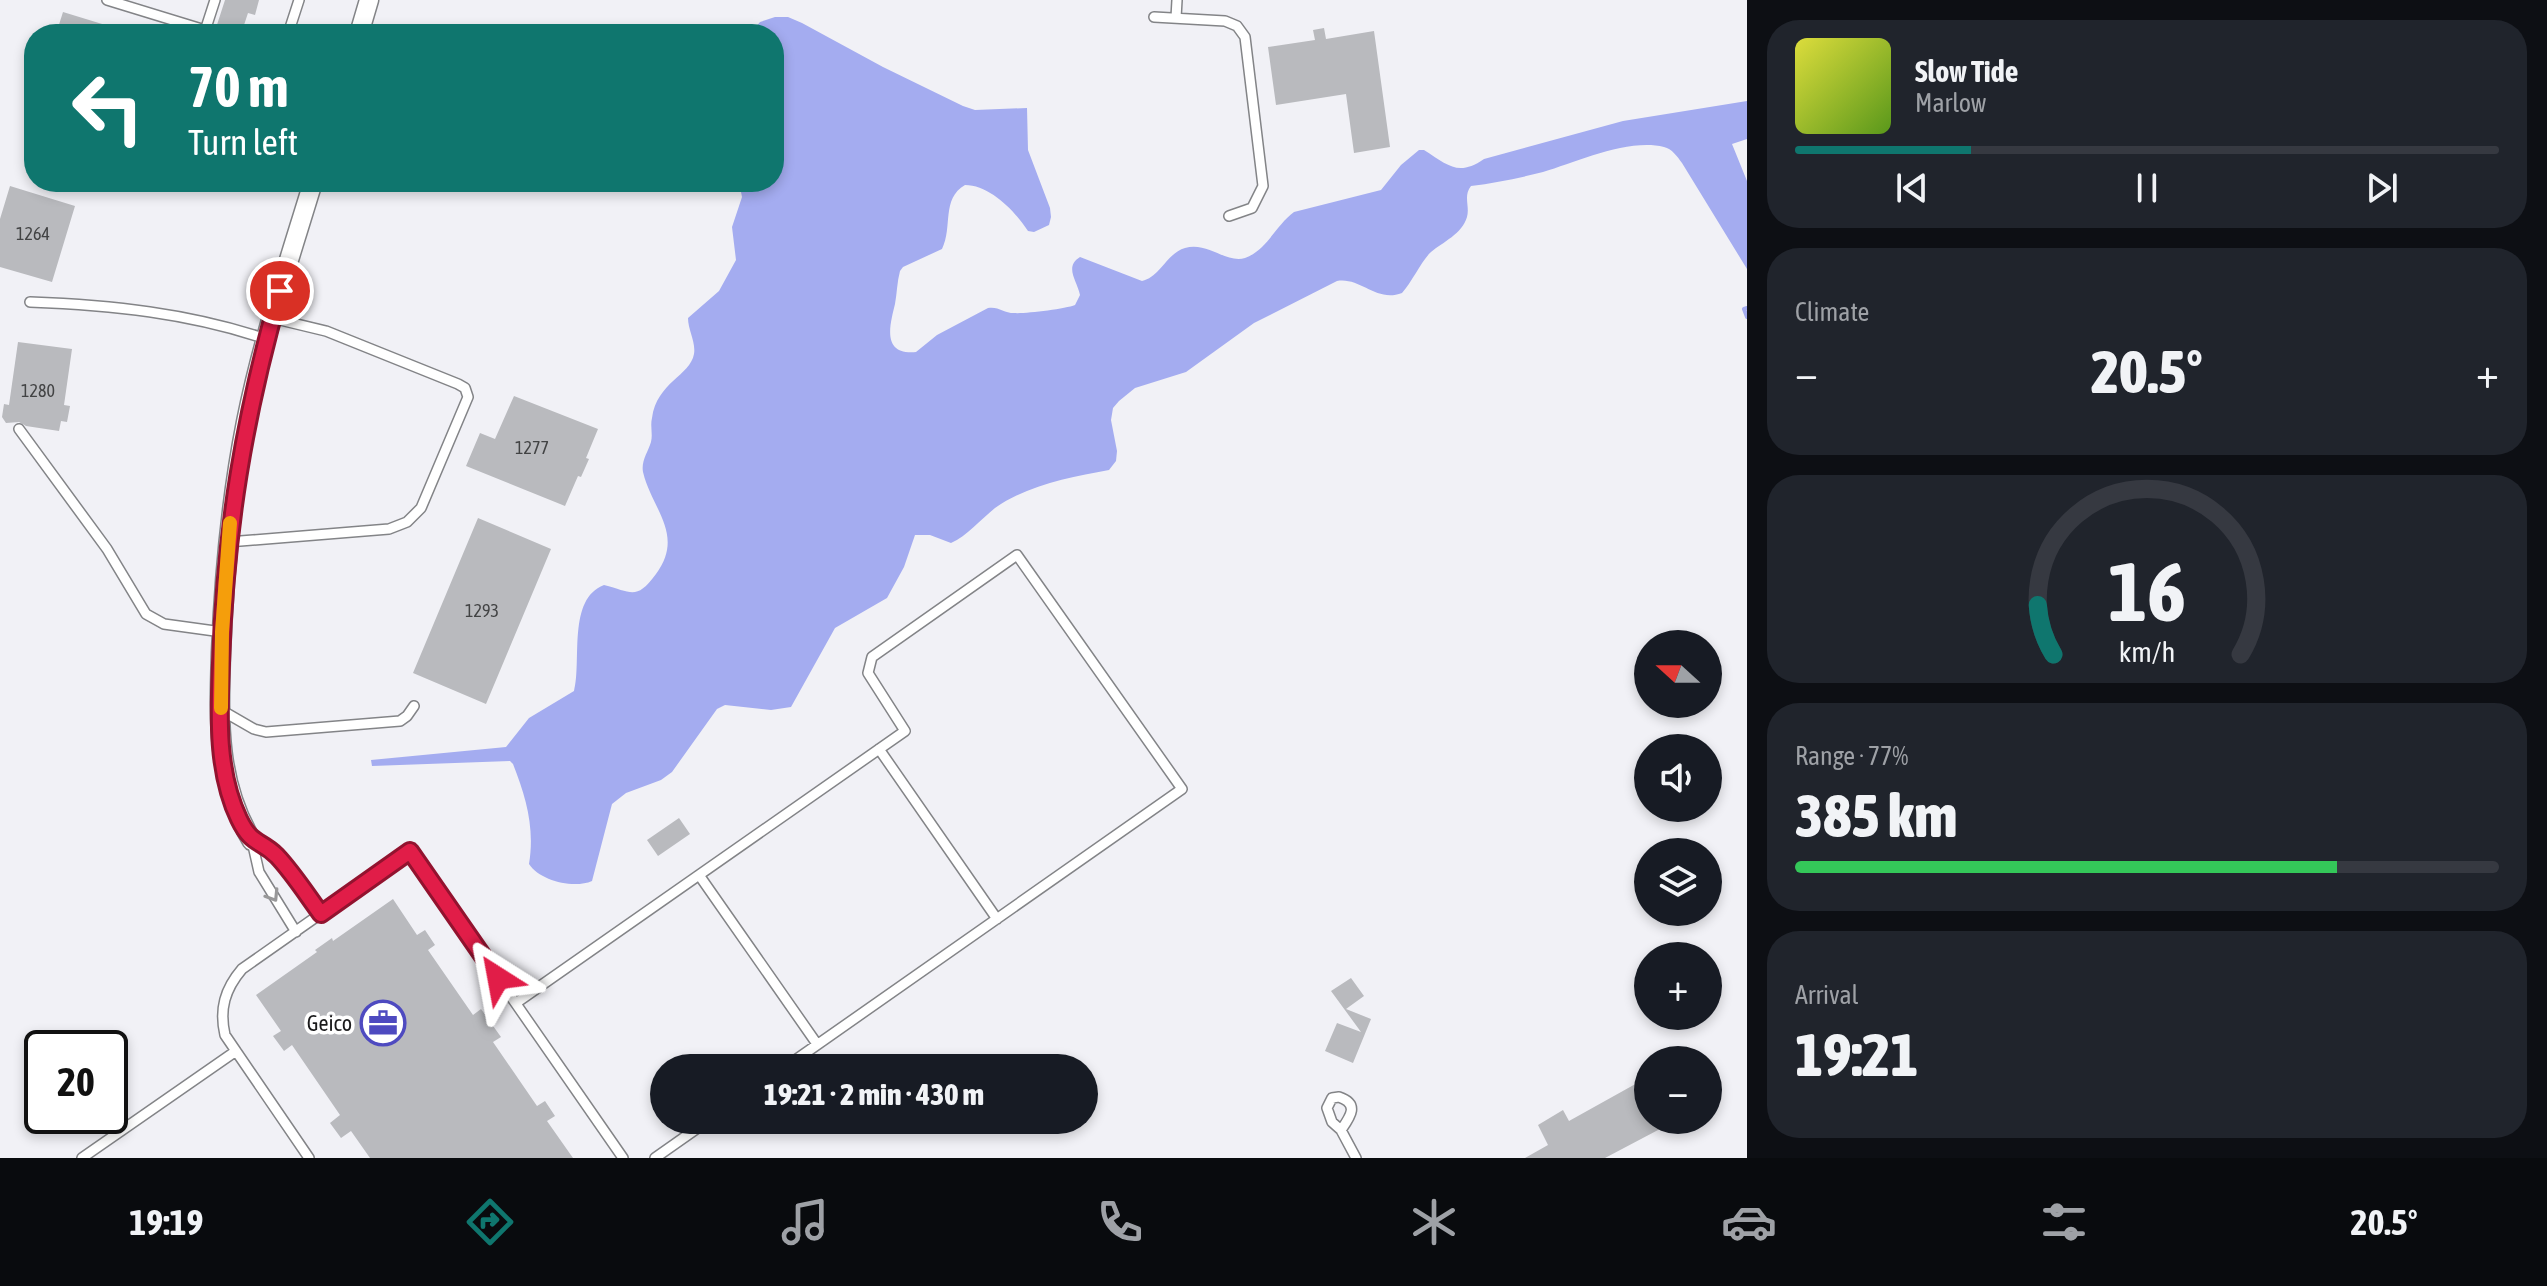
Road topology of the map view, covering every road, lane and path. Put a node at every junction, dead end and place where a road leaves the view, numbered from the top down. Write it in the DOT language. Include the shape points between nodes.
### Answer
graph roads {
  1 [pos="107,0"];
  2 [pos="215,0"];
  3 [pos="299,0"];
  4 [pos="369,0"];
  5 [pos="1177,0"];
  6 [pos="1154,17"];
  7 [pos="1176,18"];
  8 [pos="180,24"];
  9 [pos="208,24"];
  10 [pos="291,24"];
  11 [pos="362,24"];
  12 [pos="310,192"];
  13 [pos="1229,216"];
  14 [pos="30,302"];
  15 [pos="272,318"];
  16 [pos="266,339"];
  17 [pos="19,429"];
  18 [pos="228,542"];
  19 [pos="222,632"];
  20 [pos="414,706"];
  21 [pos="221,710"];
  22 [pos="879,749"];
  23 [pos="252,841"];
  24 [pos="699,875"];
  25 [pos="321,914"];
  26 [pos="997,919"];
  27 [pos="296,932"];
  28 [pos="516,1003"];
  29 [pos="817,1044"];
  30 [pos="236,1051"];
  31 [pos="803,1054"];
  32 [pos="1341,1130"];
  33 [pos="689,1134"];
  34 [pos="82,1158"];
  35 [pos="309,1158"];
  36 [pos="623,1158"];
  37 [pos="655,1158"];
  38 [pos="1356,1158"];
  1 -- 8 [label="lane"];
  2 -- 9 [label="lane"];
  3 -- 10 [label="lane"];
  4 -- 11 [label="street"];
  5 -- 7 [label="lane"];
  6 -- 7 [label="lane"];
  7 -- 13 [label="lane" via="1225,21 1245,37 1263,186 1252,208"];
  12 -- 15 [label="street"];
  14 -- 16 [label="lane" via="113,305"];
  15 -- 16 [label="street"];
  15 -- 18 [label="lane" via="326,331 458,384 468,397 421,508 407,522 389,529"];
  16 -- 18 [label="street" via="246,419"];
  17 -- 19 [label="lane" via="107,549 146,614 164,624"];
  18 -- 19 [label="street"];
  19 -- 21 [label="street"];
  20 -- 21 [label="lane" via="400,721 266,732"];
  21 -- 23 [label="street" via="225,778"];
  22 -- 24 [label="lane"];
  22 -- 26 [label="lane"];
  22 -- 26 [label="lane" via="905,731 868,673 872,657 1017,555 1182,789"];
  23 -- 25 [label="lane" via="275,854"];
  23 -- 27 [label="lane, one-way" via="259,872"];
  24 -- 28 [label="lane"];
  24 -- 29 [label="lane"];
  25 -- 27 [label="lane"];
  25 -- 28 [label="lane" via="410,851"];
  26 -- 29 [label="lane"];
  27 -- 30 [label="lane" via="242,969 226,993 222,1020"];
  28 -- 36 [label="lane"];
  29 -- 31 [label="lane"];
  30 -- 34 [label="lane"];
  30 -- 35 [label="lane"];
  32 -- 38 [label="lane"];
  33 -- 37 [label="lane"];
}
